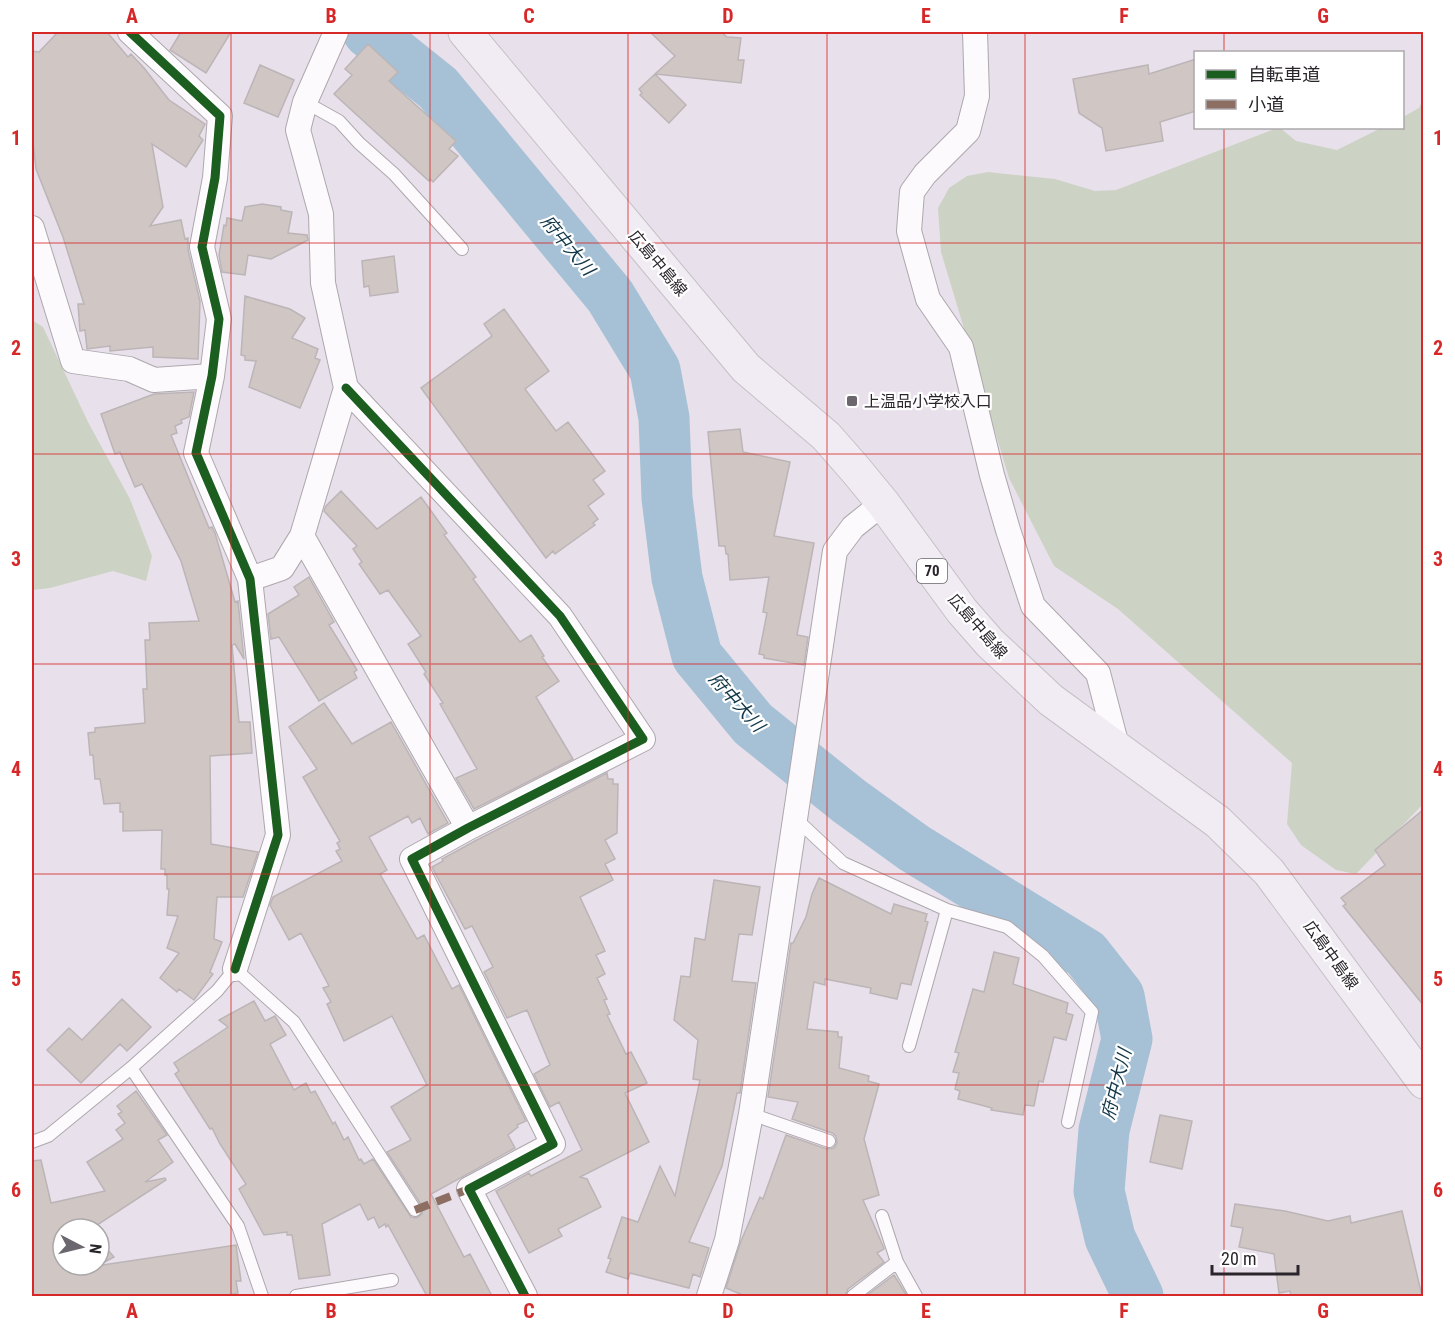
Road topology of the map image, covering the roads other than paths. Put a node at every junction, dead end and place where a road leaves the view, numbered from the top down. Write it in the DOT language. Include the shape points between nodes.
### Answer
graph roads {
  1 [pos="130,32"];
  2 [pos="336,32"];
  3 [pos="465,32"];
  4 [pos="975,32"];
  5 [pos="305,102"];
  6 [pos="32,228"];
  7 [pos="462,249"];
  8 [pos="212,376"];
  9 [pos="346,388"];
  10 [pos="883,503"];
  11 [pos="302,536"];
  12 [pos="250,579"];
  13 [pos="1118,750"];
  14 [pos="796,810"];
  15 [pos="468,828"];
  16 [pos="946,910"];
  17 [pos="235,969"];
  18 [pos="909,1046"];
  19 [pos="131,1068"];
  20 [pos="1424,1082"];
  21 [pos="751,1114"];
  22 [pos="1068,1122"];
  23 [pos="828,1141"];
  24 [pos="32,1142"];
  25 [pos="415,1210"];
  26 [pos="882,1216"];
  27 [pos="897,1262"];
  28 [pos="392,1280"];
  29 [pos="262,1296"];
  30 [pos="296,1296"];
  31 [pos="525,1296"];
  32 [pos="709,1296"];
  33 [pos="853,1296"];
  34 [pos="916,1296"];
  1 -- 8 [label="street" via="220,116 215,178 202,248 219,319"];
  2 -- 5 [label="street"];
  3 -- 10 [label="main road, 広島中島線 / 70" via="746,368 826,436"];
  4 -- 13 [label="street" via="977,96 968,131 912,192 909,231 928,299 961,347 995,486 1033,606 1098,673"];
  5 -- 7 [label="lane" via="339,121"];
  5 -- 9 [label="street" via="298,130 321,214 323,283"];
  6 -- 8 [label="street" via="74,360 129,369 154,380"];
  8 -- 12 [label="street" via="196,453"];
  9 -- 11 [label="street"];
  9 -- 15 [label="street" via="560,615 643,739"];
  10 -- 13 [label="main road, 広島中島線 / 70" via="990,643 1051,700"];
  10 -- 14 [label="street" via="853,527 835,551"];
  11 -- 12 [label="street" via="282,568"];
  11 -- 15 [label="street"];
  12 -- 17 [label="street" via="278,835"];
  13 -- 20 [label="main road, 広島中島線 / 70" via="1218,822 1269,872"];
  14 -- 16 [label="lane" via="843,864"];
  14 -- 21 [label="street"];
  15 -- 31 [label="street" via="412,859 553,1144 469,1189"];
  16 -- 18 [label="lane"];
  16 -- 22 [label="lane" via="1008,927 1043,956 1092,1012"];
  17 -- 19 [label="lane" via="217,991"];
  17 -- 25 [label="lane" via="294,1022"];
  19 -- 24 [label="lane" via="48,1136"];
  19 -- 29 [label="lane" via="238,1226"];
  21 -- 23 [label="lane"];
  21 -- 32 [label="street" via="727,1240"];
  26 -- 27 [label="lane"];
  27 -- 33 [label="lane"];
  27 -- 34 [label="lane"];
  28 -- 30 [label="lane"];
}
